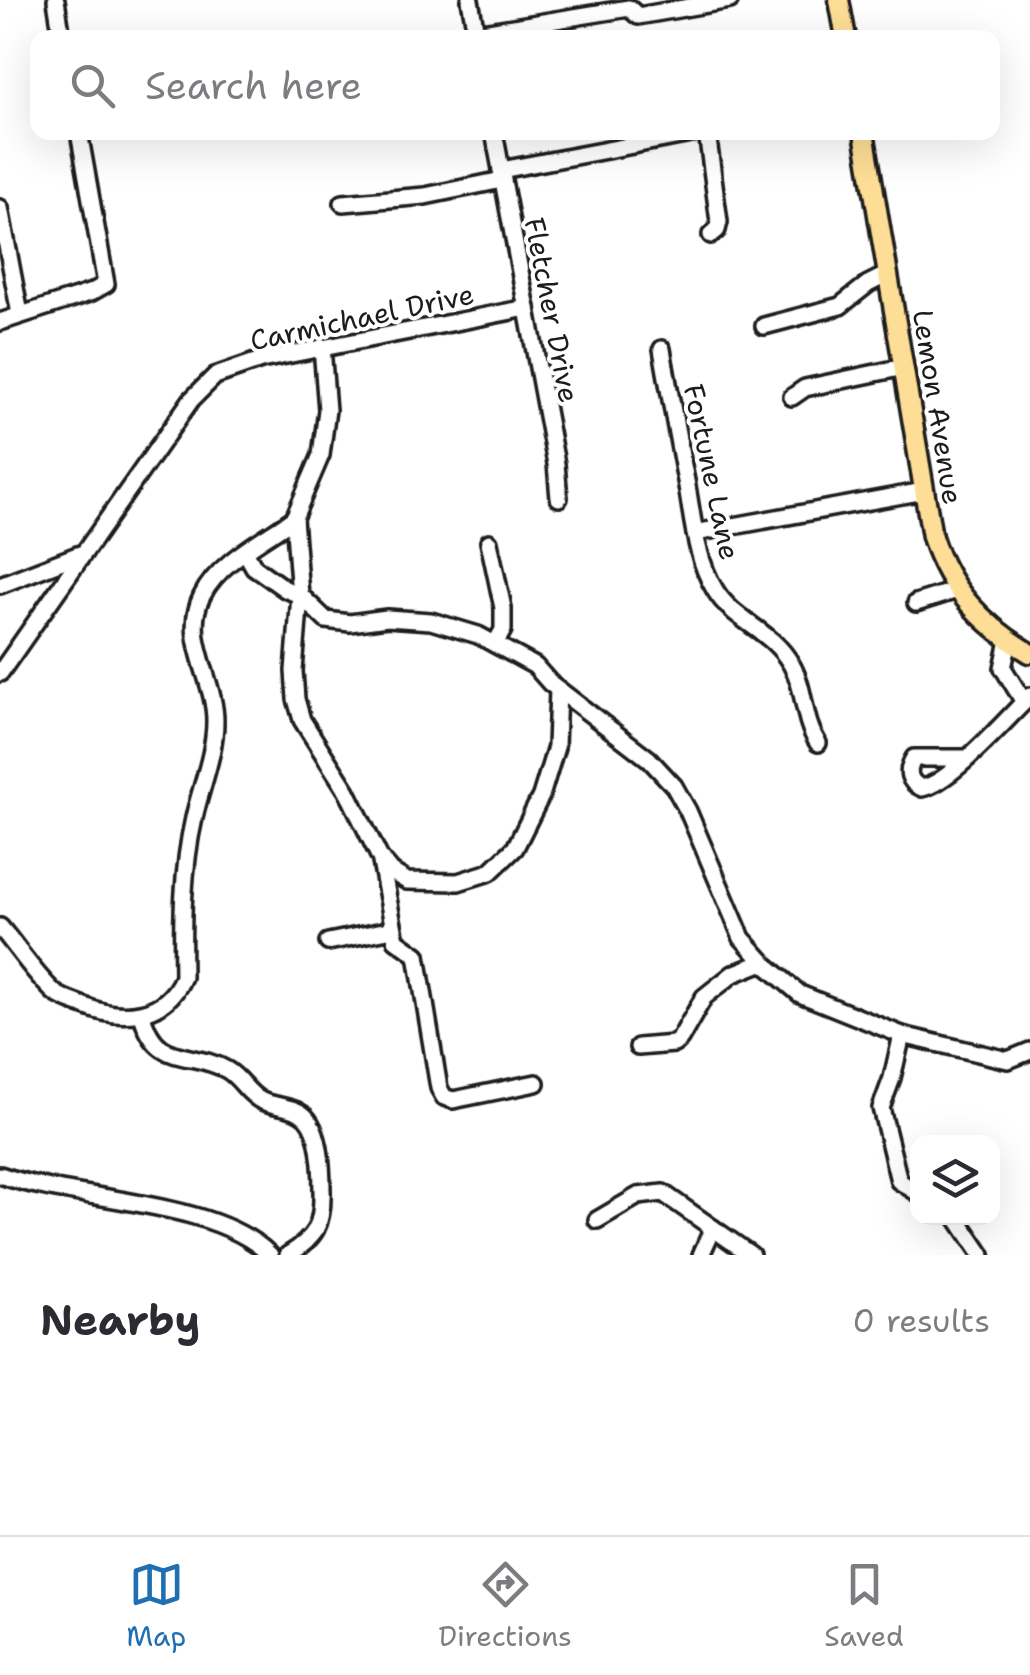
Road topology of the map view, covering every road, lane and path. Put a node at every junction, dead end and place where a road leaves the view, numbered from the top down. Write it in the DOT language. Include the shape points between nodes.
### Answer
graph roads {
  1 [pos="56,0"];
  2 [pos="470,0"];
  3 [pos="730,0"];
  4 [pos="839,0"];
  5 [pos="628,4"];
  6 [pos="61,30"];
  7 [pos="475,30"];
  8 [pos="501,30"];
  9 [pos="845,30"];
  10 [pos="80,140"];
  11 [pos="495,140"];
  12 [pos="666,140"];
  13 [pos="705,140"];
  14 [pos="865,140"];
  15 [pos="501,175"];
  16 [pos="342,203"];
  17 [pos="0,208"];
  18 [pos="711,235"];
  19 [pos="888,274"];
  20 [pos="527,308"];
  21 [pos="20,314"];
  22 [pos="0,322"];
  23 [pos="764,326"];
  24 [pos="322,347"];
  25 [pos="662,349"];
  26 [pos="904,367"];
  27 [pos="792,398"];
  28 [pos="924,491"];
  29 [pos="558,498"];
  30 [pos="294,518"];
  31 [pos="695,532"];
  32 [pos="489,542"];
  33 [pos="246,552"];
  34 [pos="82,554"];
  35 [pos="0,586"];
  36 [pos="957,590"];
  37 [pos="300,595"];
  38 [pos="916,603"];
  39 [pos="1009,640"];
  40 [pos="495,644"];
  41 [pos="1030,652"];
  42 [pos="0,673"];
  43 [pos="558,689"];
  44 [pos="1027,699"];
  45 [pos="818,744"];
  46 [pos="966,758"];
  47 [pos="380,858"];
  48 [pos="0,927"];
  49 [pos="394,929"];
  50 [pos="328,942"];
  51 [pos="763,962"];
  52 [pos="142,1015"];
  53 [pos="902,1035"];
  54 [pos="638,1046"];
  55 [pos="1030,1051"];
  56 [pos="536,1083"];
  57 [pos="0,1175"];
  58 [pos="910,1188"];
  59 [pos="597,1220"];
  60 [pos="962,1225"];
  61 [pos="713,1228"];
  62 [pos="270,1255"];
  63 [pos="288,1255"];
  64 [pos="701,1255"];
  65 [pos="751,1255"];
  66 [pos="982,1255"];
  1 -- 6 [label="street"];
  2 -- 7 [label="street"];
  3 -- 5 [label="street" via="638,16"];
  4 -- 9 [label="main road"];
  5 -- 8 [label="street"];
  10 -- 21 [label="street" via="106,284"];
  11 -- 15 [label="street, Fletcher Drive"];
  12 -- 15 [label="street"];
  13 -- 18 [label="street" via="719,222"];
  14 -- 19 [label="main road, Lemon Avenue"];
  15 -- 16 [label="street" via="425,196"];
  15 -- 20 [label="street, Fletcher Drive"];
  17 -- 21 [label="street"];
  19 -- 23 [label="street" via="840,306"];
  19 -- 26 [label="main road, Lemon Avenue"];
  20 -- 24 [label="street, Carmichael Drive"];
  20 -- 29 [label="street, Fletcher Drive"];
  21 -- 22 [label="street"];
  24 -- 30 [label="street" via="327,410 321,455"];
  24 -- 34 [label="street, Carmichael Drive" via="215,376"];
  25 -- 31 [label="street, Fortune Lane"];
  26 -- 27 [label="street" via="806,388"];
  26 -- 28 [label="main road, Lemon Avenue"];
  28 -- 31 [label="street"];
  28 -- 36 [label="main road, Lemon Avenue" via="938,557"];
  30 -- 33 [label="street"];
  30 -- 37 [label="street"];
  31 -- 45 [label="street, Fortune Lane" via="720,598 765,632 794,668"];
  32 -- 40 [label="street" via="503,608 504,630"];
  33 -- 37 [label="street" via="254,566"];
  33 -- 52 [label="street" via="211,581 196,612 193,628 215,720 185,875 182,977 170,997"];
  34 -- 35 [label="street"];
  34 -- 42 [label="street, Carmichael Drive"];
  36 -- 38 [label="street"];
  36 -- 39 [label="main road, Lemon Avenue"];
  37 -- 40 [label="street" via="326,620 431,621"];
  37 -- 47 [label="street" via="294,671 302,720"];
  39 -- 41 [label="main road, Lemon Avenue"];
  39 -- 44 [label="street" via="1004,668"];
  40 -- 43 [label="street"];
  43 -- 47 [label="street" via="556,747 542,796 515,848 490,872 458,882 406,881"];
  43 -- 51 [label="street" via="674,786 742,938"];
  44 -- 46 [label="street"];
  47 -- 49 [label="street"];
  48 -- 52 [label="street" via="57,995 103,1013"];
  49 -- 50 [label="street"];
  49 -- 56 [label="street" via="396,940 417,955 444,1097"];
  51 -- 53 [label="street" via="800,994"];
  51 -- 54 [label="street" via="704,996 680,1040"];
  52 -- 63 [label="street" via="160,1048 226,1069 254,1096 302,1112 310,1122 321,1216 314,1236"];
  53 -- 55 [label="street" via="1008,1060"];
  53 -- 58 [label="street" via="881,1108 899,1181"];
  57 -- 62 [label="street" via="215,1221"];
  59 -- 61 [label="street" via="638,1196 663,1193"];
  60 -- 66 [label="street"];
  61 -- 64 [label="street"];
  61 -- 65 [label="street"];
}
